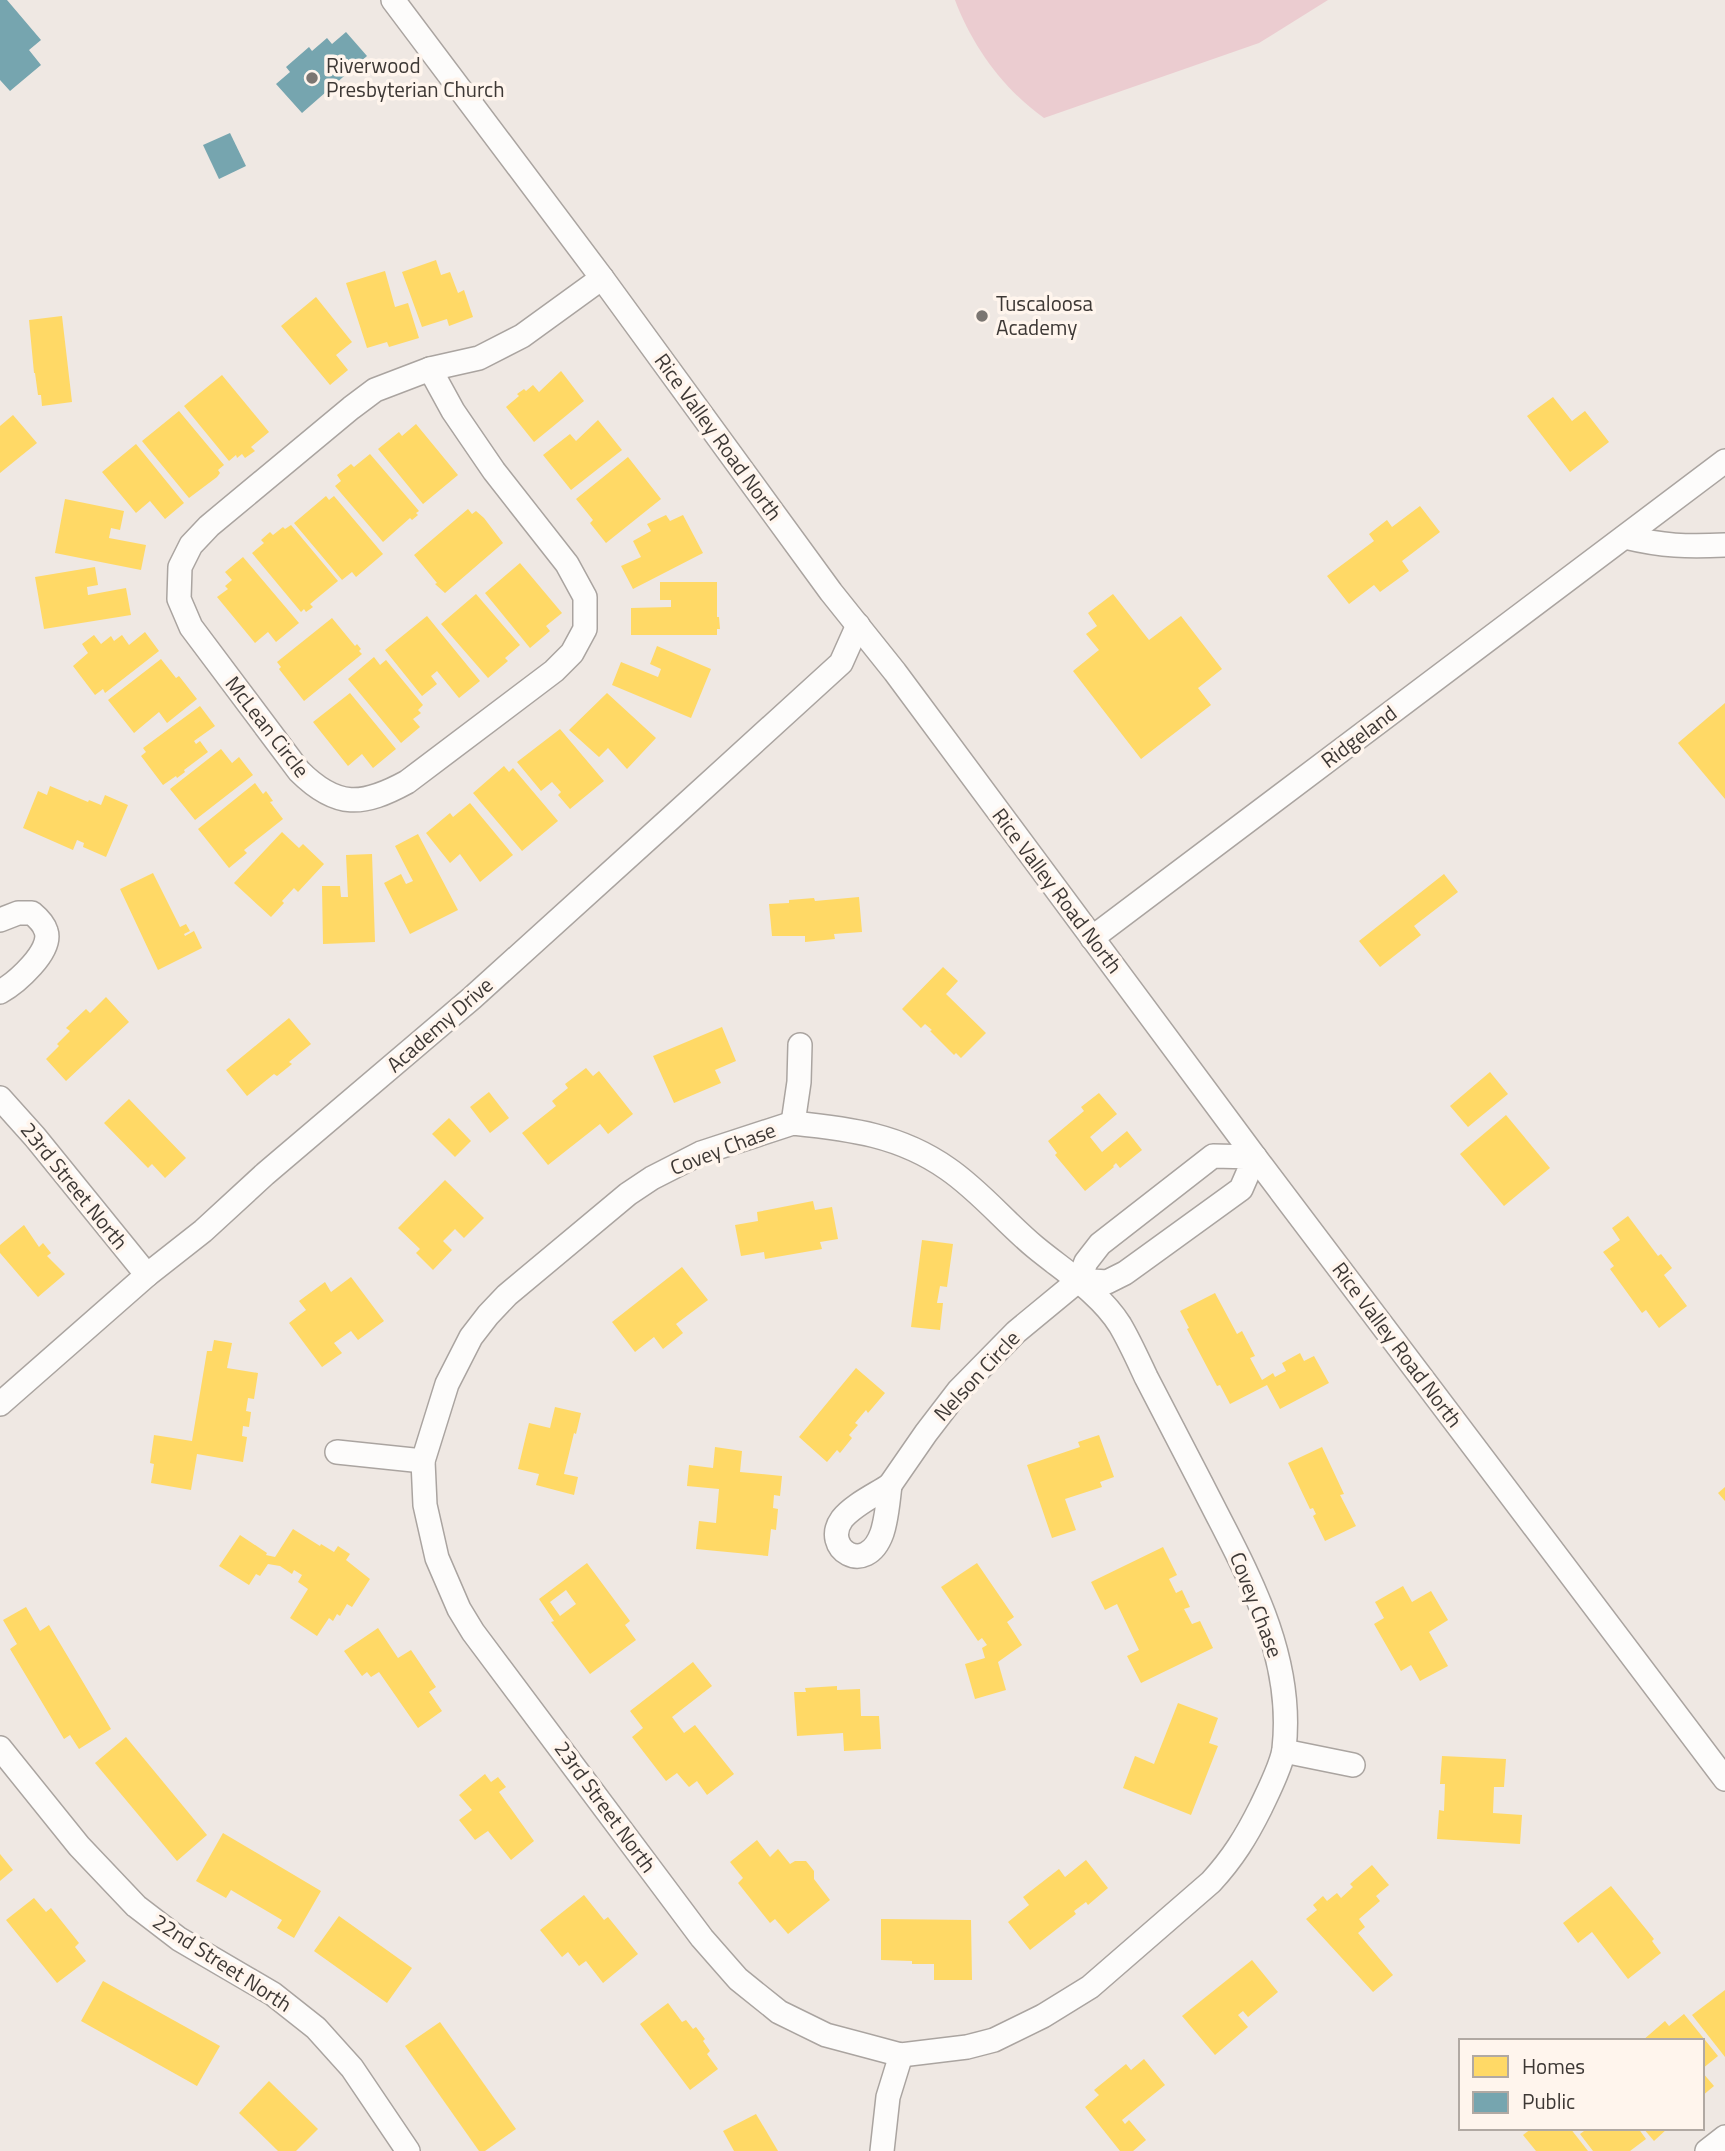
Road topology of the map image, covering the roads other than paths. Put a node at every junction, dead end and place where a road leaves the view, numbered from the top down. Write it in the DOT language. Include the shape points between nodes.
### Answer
graph roads {
  1 [pos="393,0"];
  2 [pos="602,278"];
  3 [pos="430,369"];
  4 [pos="1725,461"];
  5 [pos="1625,537"];
  6 [pos="1725,545"];
  7 [pos="858,625"];
  8 [pos="0,920"];
  9 [pos="1093,938"];
  10 [pos="0,992"];
  11 [pos="800,1045"];
  12 [pos="0,1098"];
  13 [pos="793,1123"];
  14 [pos="1255,1157"];
  15 [pos="147,1275"];
  16 [pos="1079,1280"];
  17 [pos="0,1404"];
  18 [pos="337,1452"];
  19 [pos="423,1461"];
  20 [pos="891,1485"];
  21 [pos="0,1748"];
  22 [pos="1284,1751"];
  23 [pos="1353,1765"];
  24 [pos="1725,1779"];
  25 [pos="901,2055"];
  26 [pos="1725,2137"];
  27 [pos="408,2151"];
  28 [pos="882,2151"];
  29 [pos="1707,2151"];
  1 -- 2 [label="street, Rice Valley Road North"];
  2 -- 3 [label="street, McLean Circle" via="522,336 479,358"];
  2 -- 7 [label="street, Rice Valley Road North"];
  3 -- 3 [label="street, McLean Circle" via="375,390 351,408 209,526 191,545 180,567 179,599 191,627 299,771 316,788 337,799 382,796 407,782 554,671 572,653 585,629 585,597 567,564 494,471"];
  4 -- 5 [label="street, Ridgeland"];
  5 -- 6 [label="street" via="1658,545"];
  5 -- 9 [label="street, Ridgeland"];
  7 -- 9 [label="street, Rice Valley Road North"];
  7 -- 15 [label="street, Academy Drive" via="841,663 472,998"];
  8 -- 10 [label="street" via="32,913 47,933 47,942 31,968"];
  9 -- 14 [label="street, Rice Valley Road North"];
  11 -- 13 [label="street"];
  12 -- 15 [label="street, 23rd Street North"];
  13 -- 16 [label="street, Covey Chase" via="854,1129 926,1156 949,1170"];
  13 -- 19 [label="street, Covey Chase" via="701,1153 652,1178 508,1295 458,1359"];
  14 -- 16 [label="street" via="1241,1189 1125,1273 1107,1282"];
  14 -- 16 [label="street" via="1213,1157 1100,1244"];
  14 -- 24 [label="street, Rice Valley Road North"];
  15 -- 17 [label="street, Academy Drive"];
  16 -- 20 [label="street, Nelson Circle" via="1016,1332 959,1390"];
  16 -- 22 [label="street, Covey Chase" via="1119,1324 1251,1582 1279,1659"];
  18 -- 19 [label="street"];
  19 -- 25 [label="street, 23rd Street North" via="425,1505 437,1559 459,1609 702,1938 738,1979 779,2012 826,2035"];
  21 -- 27 [label="street, 22nd Street North" via="79,1846 136,1906 179,1939 274,1994 316,2028 352,2068"];
  22 -- 23 [label="street"];
  22 -- 25 [label="street, Covey Chase" via="1245,1840 1229,1862 1090,1987 994,2040"];
  25 -- 28 [label="street" via="888,2097"];
  26 -- 29 [label="street"];
}
